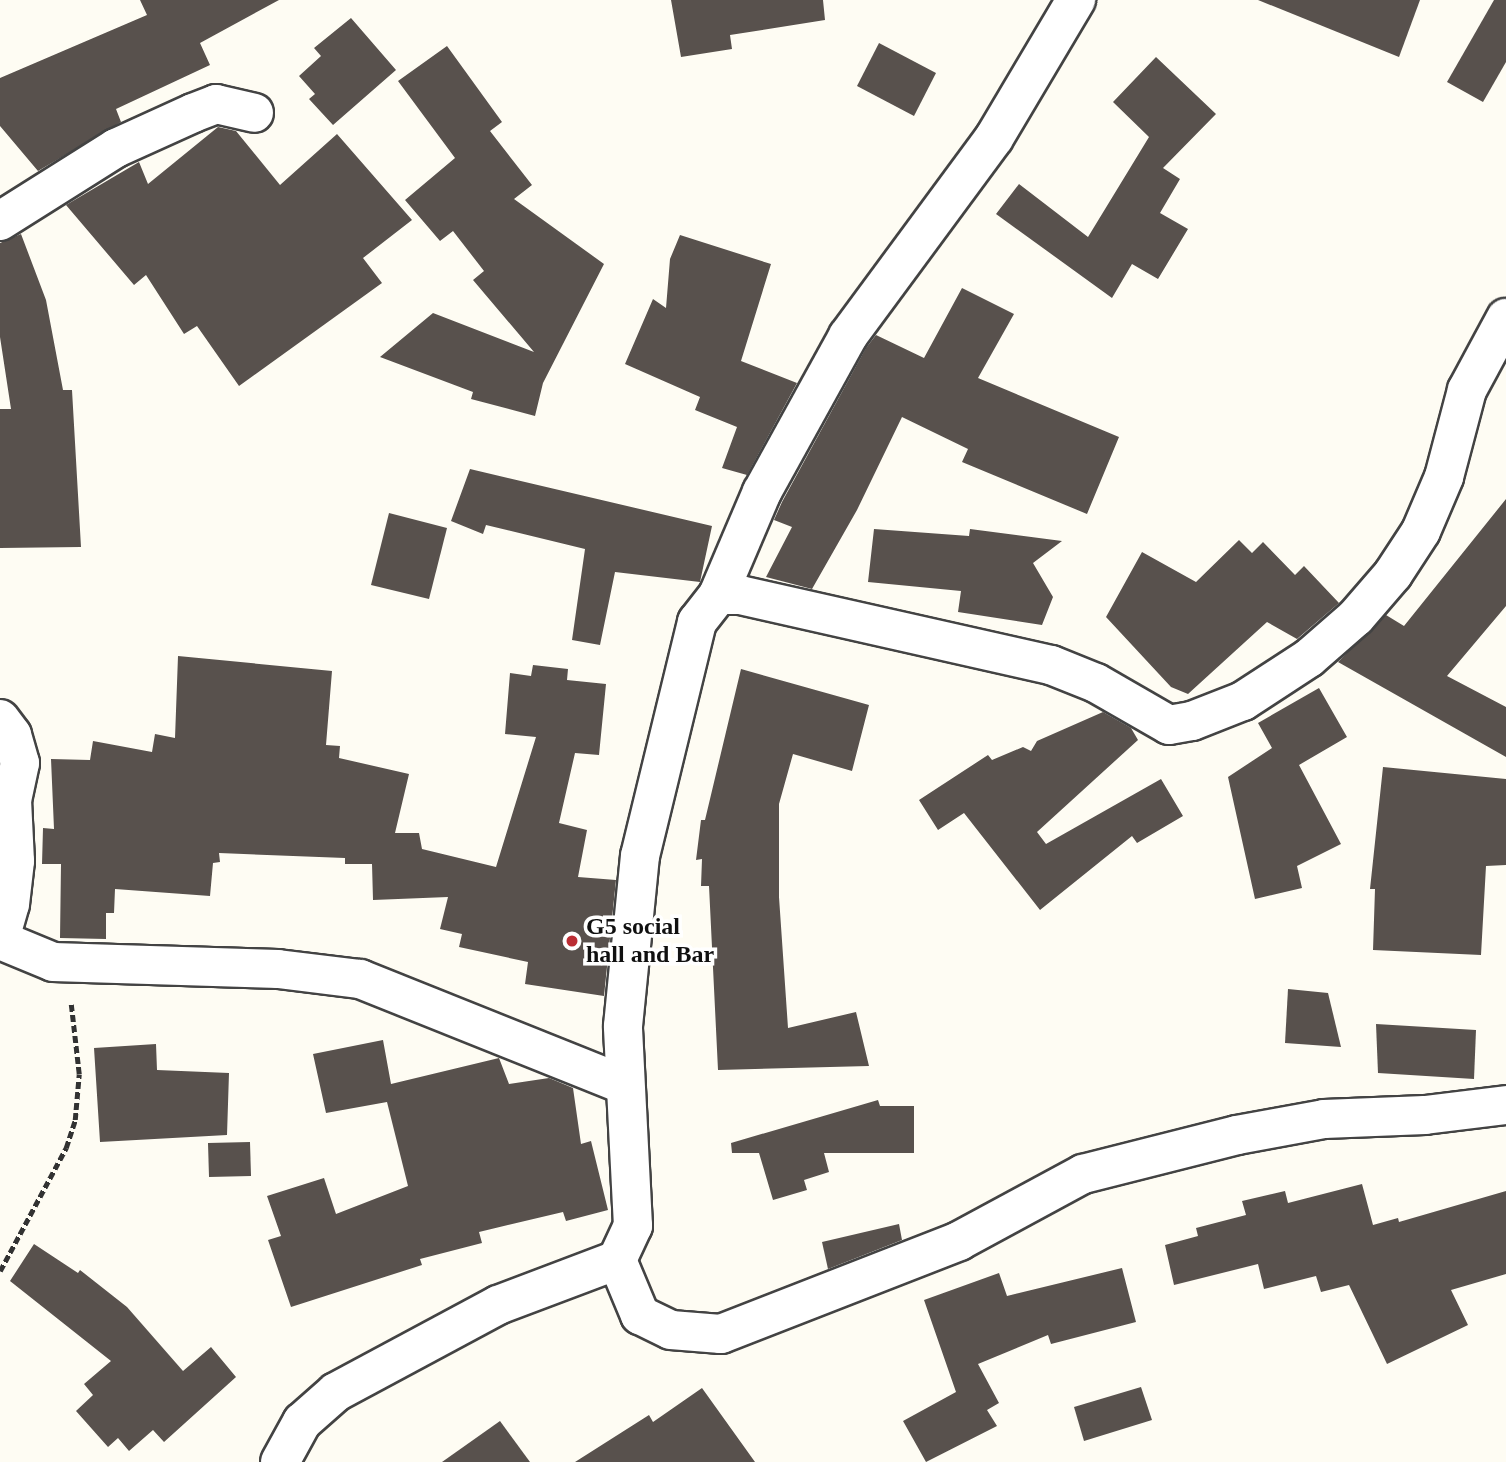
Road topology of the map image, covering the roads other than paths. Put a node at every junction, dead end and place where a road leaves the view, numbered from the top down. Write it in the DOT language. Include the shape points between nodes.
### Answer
graph roads {
  1 [pos="1076,0"];
  2 [pos="254,113"];
  3 [pos="0,221"];
  4 [pos="1506,318"];
  5 [pos="718,595"];
  6 [pos="0,719"];
  7 [pos="0,940"];
  8 [pos="622,1084"];
  9 [pos="1506,1105"];
  10 [pos="617,1260"];
  11 [pos="280,1462"];
  1 -- 5 [label="street" via="994,138 848,336 762,492"];
  2 -- 3 [label="street" via="216,104 192,113 116,148"];
  4 -- 5 [label="street" via="1467,390 1444,477 1421,531 1393,574 1356,617 1309,658 1243,701 1192,721 1169,725 1096,683 1051,665 740,595"];
  5 -- 8 [label="street" via="697,622 640,856 623,1026"];
  6 -- 7 [label="street" via="12,735 20,763 12,800 13,872"];
  7 -- 8 [label="street" via="53,962 278,969 360,979"];
  8 -- 10 [label="street" via="633,1226"];
  9 -- 10 [label="street" via="1425,1115 1324,1119 1237,1135 1083,1174 959,1241 721,1334 671,1330 640,1315"];
  10 -- 11 [label="street" via="498,1305 336,1392 302,1422"];
}
